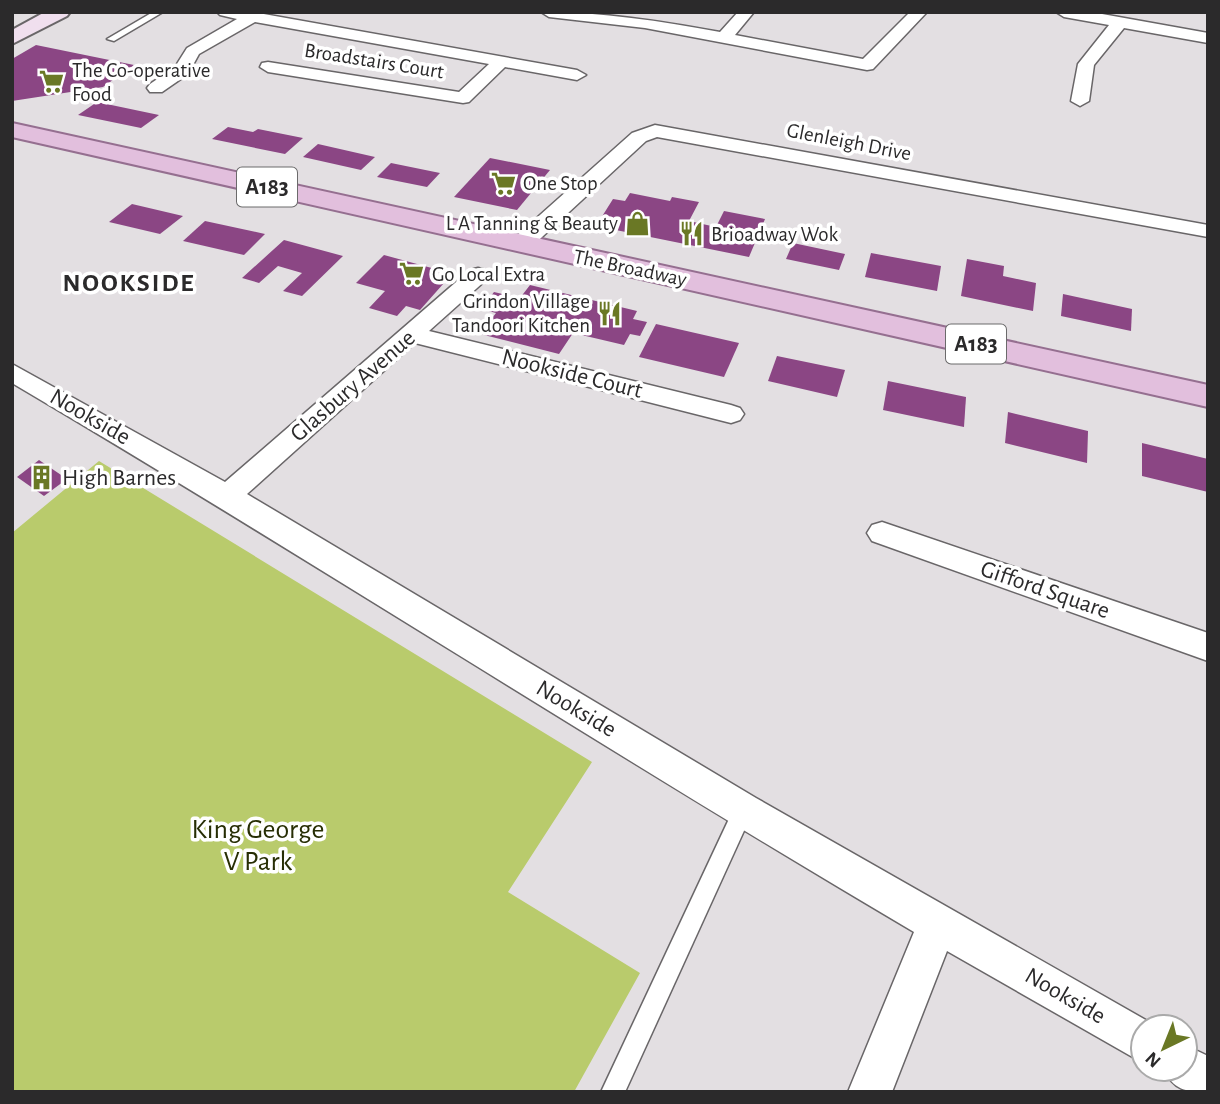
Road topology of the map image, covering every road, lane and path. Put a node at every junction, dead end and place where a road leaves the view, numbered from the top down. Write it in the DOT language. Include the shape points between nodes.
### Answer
graph roads {
  1 [pos="30,12"];
  2 [pos="60,12"];
  3 [pos="159,12"];
  4 [pos="225,12"];
  5 [pos="550,12"];
  6 [pos="746,12"];
  7 [pos="919,12"];
  8 [pos="1071,13"];
  9 [pos="252,17"];
  10 [pos="12,22"];
  11 [pos="1120,22"];
  12 [pos="12,38"];
  13 [pos="724,38"];
  14 [pos="1208,38"];
  15 [pos="111,39"];
  16 [pos="501,62"];
  17 [pos="268,67"];
  18 [pos="577,75"];
  19 [pos="156,88"];
  20 [pos="1080,101"];
  21 [pos="12,130"];
  22 [pos="1208,231"];
  23 [pos="521,244"];
  24 [pos="478,275"];
  25 [pos="413,335"];
  26 [pos="19,384"];
  27 [pos="1208,396"];
  28 [pos="731,414"];
  29 [pos="227,496"];
  30 [pos="882,533"];
  31 [pos="1208,647"];
  32 [pos="743,811"];
  33 [pos="938,922"];
  34 [pos="1129,1034"];
  35 [pos="613,1092"];
  36 [pos="870,1092"];
  1 -- 10 [label="main road"];
  2 -- 12 [label="main road"];
  3 -- 15 [label="lane"];
  4 -- 9 [label="street, Broadstairs Court"];
  5 -- 13 [label="street"];
  6 -- 13 [label="street"];
  7 -- 13 [label="street" via="868,74"];
  8 -- 11 [label="street"];
  9 -- 16 [label="street, Broadstairs Court"];
  9 -- 19 [label="street" via="193,51 182,70"];
  11 -- 14 [label="street"];
  11 -- 20 [label="street" via="1086,64"];
  16 -- 17 [label="street, Broadstairs Court" via="463,98"];
  16 -- 18 [label="street, Broadstairs Court"];
  21 -- 23 [label="main road, The Broadway / A183"];
  22 -- 23 [label="street, Glenleigh Drive" via="655,131 639,137"];
  23 -- 27 [label="main road, The Broadway / A183"];
  24 -- 25 [label="street, Glasbury Avenue"];
  25 -- 28 [label="street, Nookside Court"];
  25 -- 29 [label="street, Glasbury Avenue"];
  26 -- 29 [label="street, Nookside"];
  29 -- 32 [label="street, Nookside"];
  30 -- 31 [label="street, Gifford Square"];
  32 -- 33 [label="street, Nookside"];
  32 -- 35 [label="lane"];
  33 -- 34 [label="street, Nookside"];
  33 -- 36 [label="street"];
}
